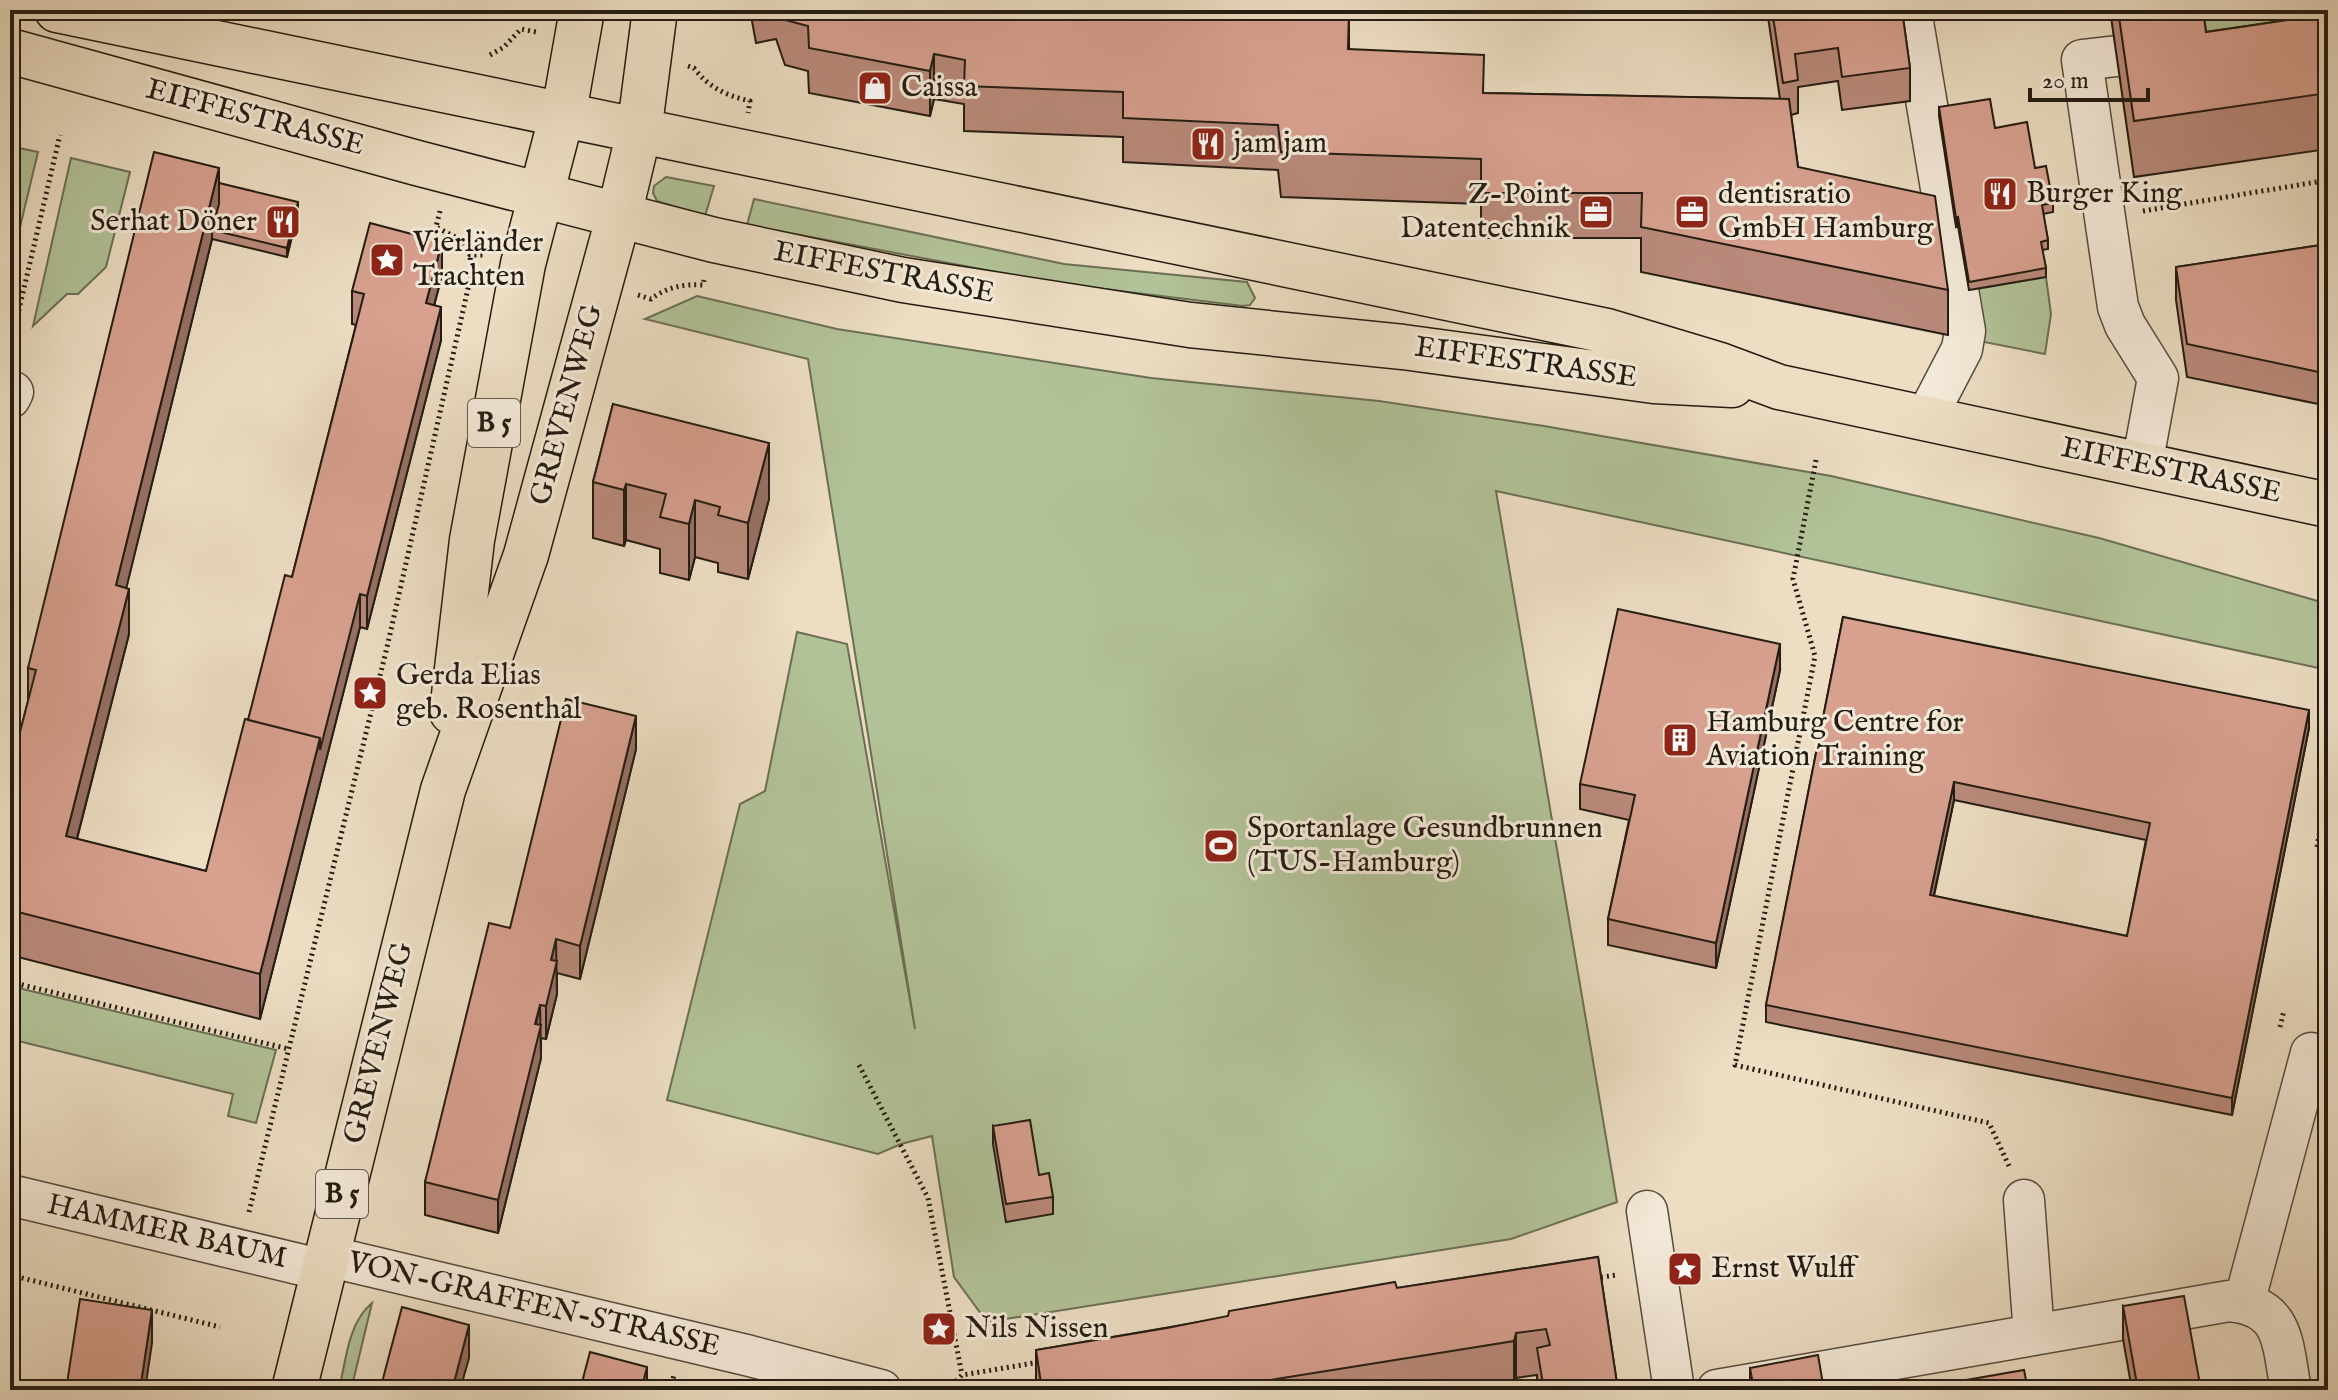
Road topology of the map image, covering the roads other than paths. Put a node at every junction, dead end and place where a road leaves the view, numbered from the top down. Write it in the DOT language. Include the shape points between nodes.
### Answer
graph roads {
  1 [pos="57,10"];
  2 [pos="582,10"];
  3 [pos="655,10"];
  4 [pos="1911,10"];
  5 [pos="10,51"];
  6 [pos="2117,56"];
  7 [pos="562,115"];
  8 [pos="639,132"];
  9 [pos="541,195"];
  10 [pos="619,215"];
  11 [pos="1779,387"];
  12 [pos="1926,418"];
  13 [pos="2142,465"];
  14 [pos="2328,505"];
  15 [pos="443,790"];
  16 [pos="2311,1053"];
  17 [pos="10,1195"];
  18 [pos="2024,1200"];
  19 [pos="1647,1211"];
  20 [pos="325,1263"];
  21 [pos="2244,1303"];
  22 [pos="2034,1335"];
  23 [pos="294,1390"];
  24 [pos="881,1390"];
  25 [pos="1674,1390"];
  26 [pos="1717,1390"];
  27 [pos="2291,1390"];
  1 -- 7 [label="main road, EIFFESTRASSE"];
  2 -- 7 [label="main road, GREVENWEG"];
  3 -- 8 [label="main road, GREVENWEG"];
  4 -- 12 [label="street" via="1965,331 1962,349"];
  5 -- 9 [label="main road, EIFFESTRASSE"];
  6 -- 13 [label="street" via="2082,60 2118,307 2158,378"];
  7 -- 8 [label="main road, EIFFESTRASSE"];
  7 -- 9 [label="main road, GREVENWEG / B 5"];
  8 -- 10 [label="main road, GREVENWEG / B 5"];
  8 -- 11 [label="main road, EIFFESTRASSE" via="1607,331"];
  9 -- 10 [label="main road, EIFFESTRASSE"];
  9 -- 15 [label="main road, GREVENWEG / B 5" via="523,264 472,540"];
  10 -- 11 [label="main road, EIFFESTRASSE" via="903,280 1061,306 1654,381"];
  10 -- 15 [label="main road, GREVENWEG / B 5" via="526,555"];
  11 -- 12 [label="main road, EIFFESTRASSE"];
  12 -- 13 [label="main road, EIFFESTRASSE"];
  13 -- 14 [label="main road, EIFFESTRASSE"];
  15 -- 20 [label="main road, GREVENWEG / B 5"];
  16 -- 21 [label="street"];
  17 -- 20 [label="street, HAMMER BAUM" via="240,1250"];
  18 -- 22 [label="street"];
  19 -- 25 [label="street"];
  20 -- 23 [label="main road, GREVENWEG / B 5"];
  20 -- 24 [label="street, VON-GRAFFEN-STRASSE" via="746,1355"];
  21 -- 22 [label="street" via="2229,1301"];
  21 -- 27 [label="street" via="2272,1317 2279,1328"];
  22 -- 26 [label="street"];
}
